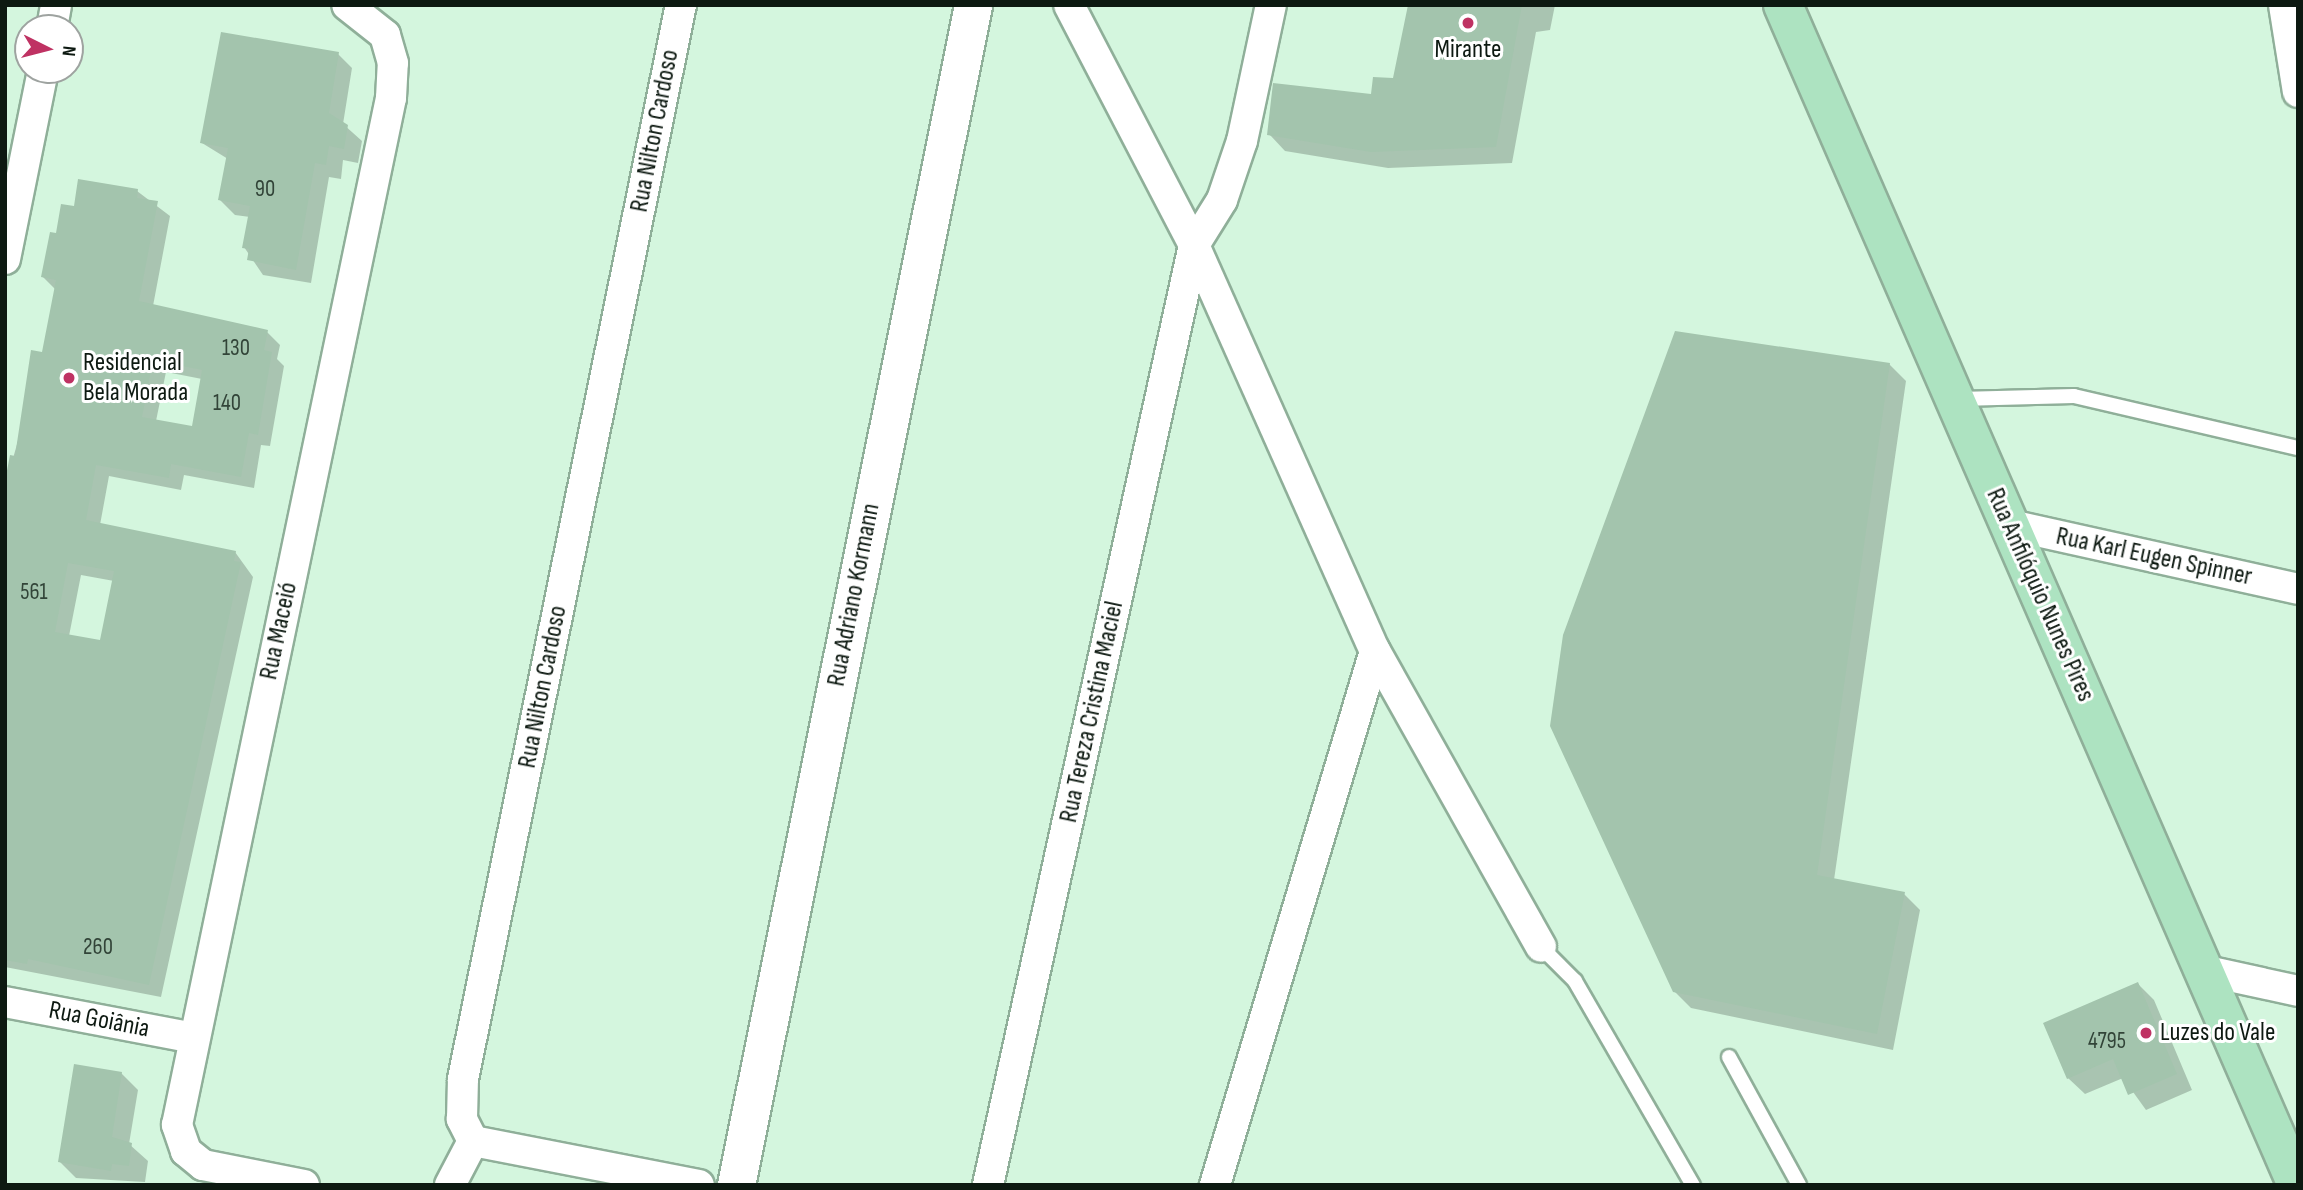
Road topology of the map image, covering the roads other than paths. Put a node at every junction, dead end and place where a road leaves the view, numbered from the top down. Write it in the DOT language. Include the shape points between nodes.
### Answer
graph roads {
  1 [pos="347,5"];
  2 [pos="681,5"];
  3 [pos="973,5"];
  4 [pos="1069,5"];
  5 [pos="1270,5"];
  6 [pos="1783,5"];
  7 [pos="2284,5"];
  8 [pos="40,84"];
  9 [pos="2298,92"];
  10 [pos="1195,245"];
  11 [pos="6,252"];
  12 [pos="1955,399"];
  13 [pos="2298,448"];
  14 [pos="2010,525"];
  15 [pos="2298,589"];
  16 [pos="1375,651"];
  17 [pos="1541,947"];
  18 [pos="2202,970"];
  19 [pos="2298,991"];
  20 [pos="5,1002"];
  21 [pos="193,1038"];
  22 [pos="1729,1057"];
  23 [pos="473,1141"];
  24 [pos="995,1183"];
  25 [pos="304,1185"];
  26 [pos="450,1185"];
  27 [pos="699,1185"];
  28 [pos="736,1185"];
  29 [pos="1215,1185"];
  30 [pos="1693,1185"];
  31 [pos="1798,1185"];
  32 [pos="2297,1185"];
  1 -- 21 [label="street, Rua Maceió" via="385,35 393,63 391,98"];
  2 -- 23 [label="street, Rua Nilton Cardoso" via="463,1079 462,1119"];
  3 -- 28 [label="street, Rua Adriano Kormann"];
  4 -- 10 [label="street"];
  5 -- 10 [label="street, Rua Tereza Cristina Maciel" via="1242,141 1222,200"];
  6 -- 12 [label="main road, Rua Anfilóquio Nunes Pires"];
  7 -- 9 [label="street"];
  8 -- 11 [label="street"];
  10 -- 16 [label="street"];
  10 -- 24 [label="street, Rua Tereza Cristina Maciel"];
  12 -- 13 [label="lane" via="2074,396"];
  12 -- 14 [label="main road, Rua Anfilóquio Nunes Pires"];
  14 -- 15 [label="street, Rua Karl Eugen Spinner"];
  14 -- 18 [label="main road, Rua Anfilóquio Nunes Pires"];
  16 -- 17 [label="street"];
  16 -- 29 [label="street"];
  17 -- 30 [label="lane" via="1576,981"];
  18 -- 19 [label="street"];
  18 -- 32 [label="main road, Rua Anfilóquio Nunes Pires"];
  20 -- 21 [label="street, Rua Goiânia"];
  21 -- 25 [label="street, Rua Maceió" via="177,1114 186,1151 203,1165"];
  22 -- 31 [label="lane"];
  23 -- 26 [label="street"];
  23 -- 27 [label="street"];
}
